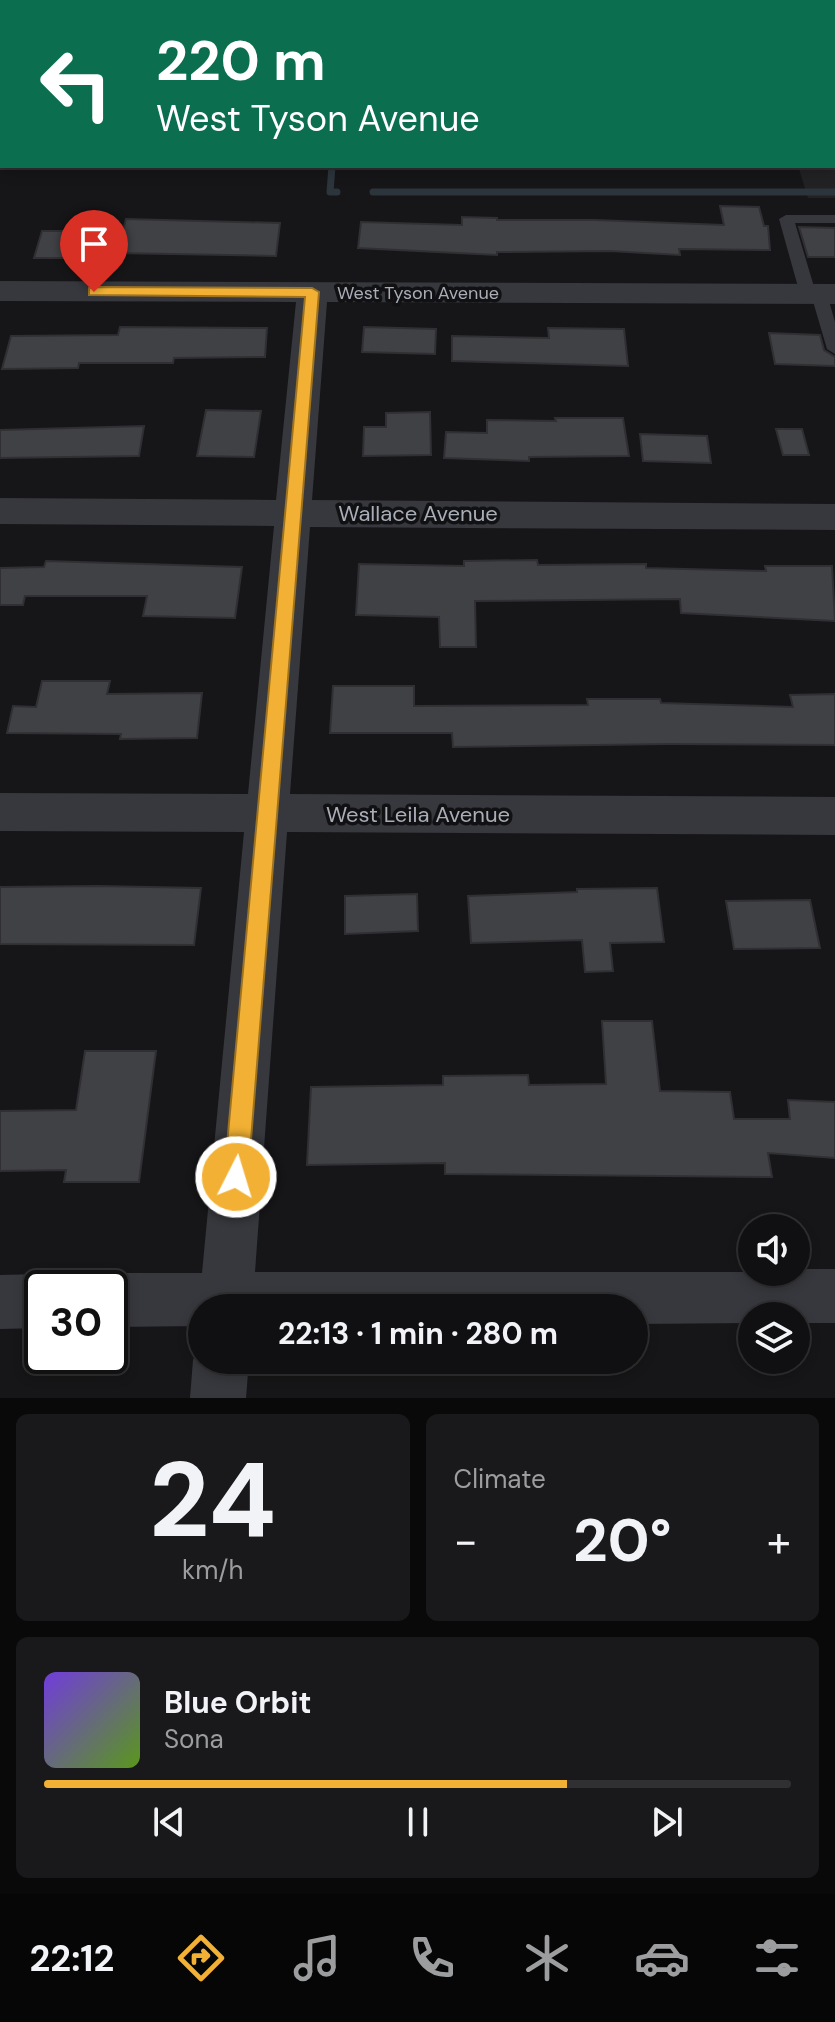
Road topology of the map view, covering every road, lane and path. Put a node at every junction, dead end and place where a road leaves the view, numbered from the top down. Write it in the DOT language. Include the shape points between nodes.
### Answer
graph roads {
  1 [pos="835,219"];
  2 [pos="0,291"];
  3 [pos="312,292"];
  4 [pos="820,294"];
  5 [pos="835,349"];
  6 [pos="0,511"];
  7 [pos="293,512"];
  8 [pos="835,517"];
  9 [pos="0,812"];
  10 [pos="269,813"];
  11 [pos="835,816"];
  12 [pos="226,1294"];
  13 [pos="835,1296"];
  14 [pos="648,1298"];
  15 [pos="24,1301"];
  16 [pos="128,1301"];
  17 [pos="0,1302"];
  18 [pos="188,1303"];
  19 [pos="220,1374"];
  20 [pos="218,1398"];
  1 -- 4 [label="lane" via="786,219"];
  2 -- 3 [label="street, West Tyson Avenue"];
  3 -- 4 [label="street, West Tyson Avenue"];
  3 -- 7 [label="street"];
  4 -- 5 [label="lane"];
  6 -- 7 [label="street, Wallace Avenue"];
  7 -- 8 [label="street, Wallace Avenue"];
  7 -- 10 [label="street"];
  9 -- 10 [label="street, West Leila Avenue"];
  10 -- 11 [label="street, West Leila Avenue"];
  10 -- 12 [label="street"];
  13 -- 14 [label="street"];
  15 -- 17 [label="street"];
  16 -- 18 [label="street"];
  19 -- 20 [label="street"];
}
